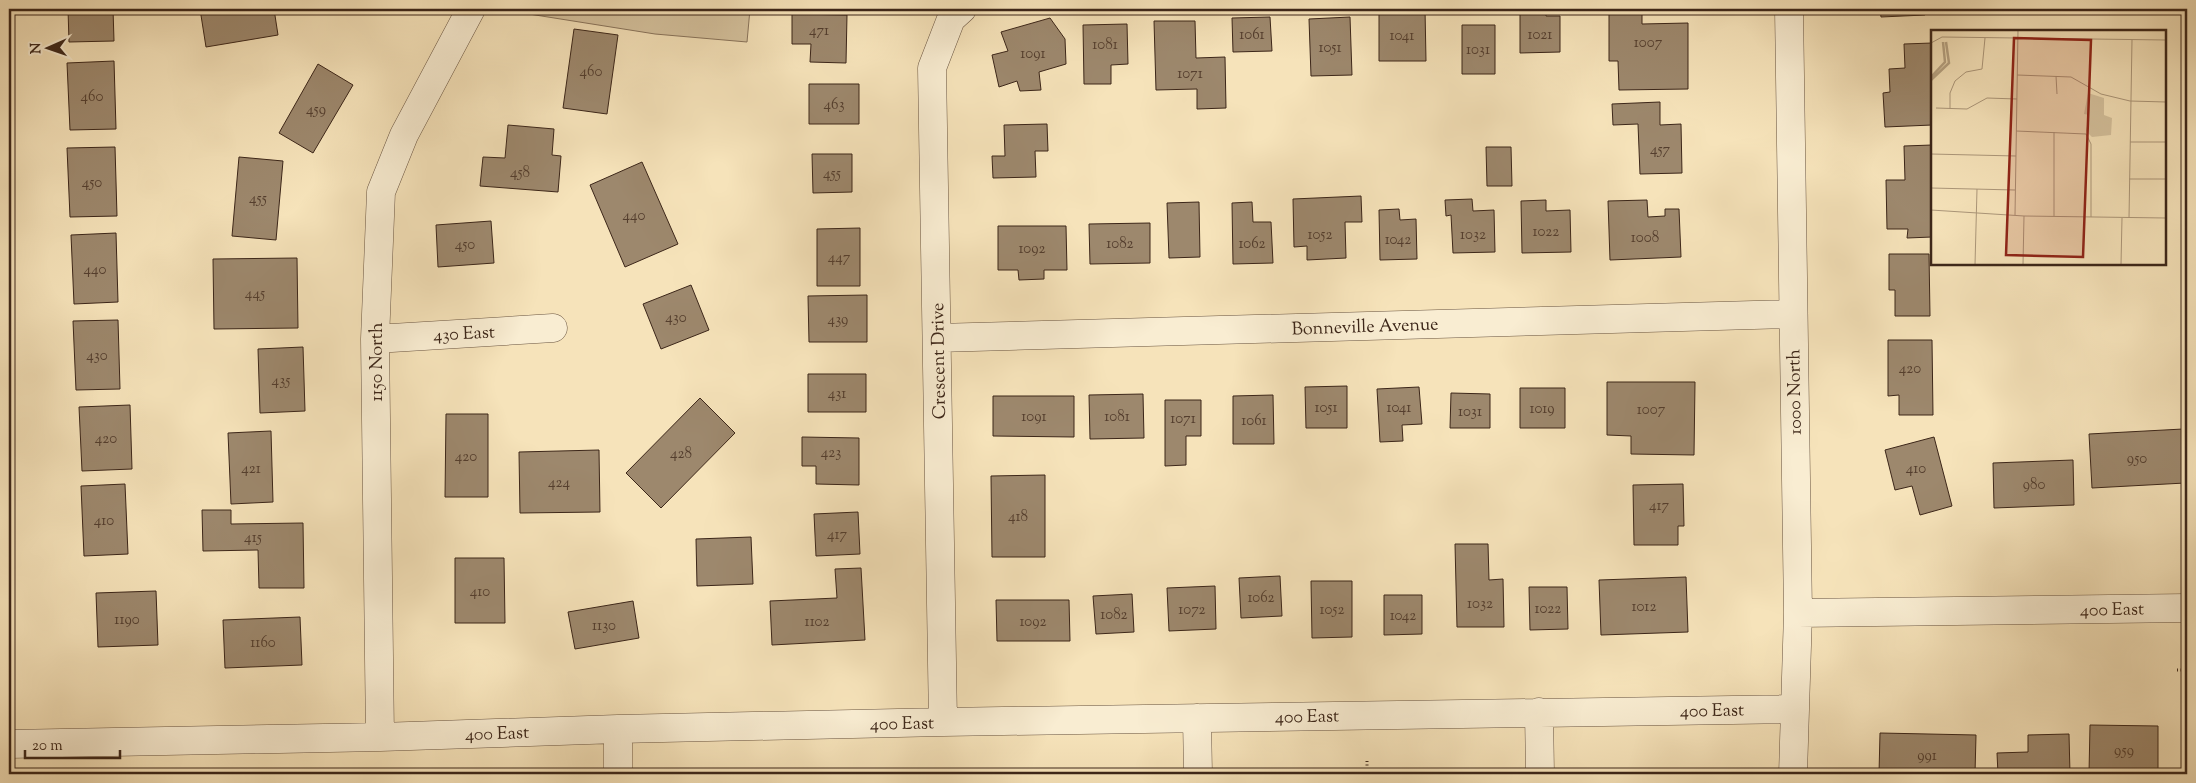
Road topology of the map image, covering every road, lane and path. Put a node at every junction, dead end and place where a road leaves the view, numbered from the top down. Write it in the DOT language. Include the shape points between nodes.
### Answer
graph roads {
  1 [pos="962,9"];
  2 [pos="1789,9"];
  3 [pos="464,12"];
  4 [pos="1792,314"];
  5 [pos="552,328"];
  6 [pos="937,338"];
  7 [pos="375,339"];
  8 [pos="2187,608"];
  9 [pos="1798,613"];
  10 [pos="2177,670"];
  11 [pos="2187,670"];
  12 [pos="1795,709"];
  13 [pos="1540,712"];
  14 [pos="1197,718"];
  15 [pos="943,722"];
  16 [pos="618,729"];
  17 [pos="380,737"];
  18 [pos="9,744"];
  19 [pos="1367,761"];
  20 [pos="618,774"];
  21 [pos="1198,774"];
  22 [pos="1367,774"];
  23 [pos="1540,774"];
  24 [pos="1793,774"];
  1 -- 6 [label="street, Crescent Drive" via="951,19 932,68"];
  2 -- 4 [label="street, 1000 North"];
  3 -- 7 [label="street, 1150 North" via="404,135 381,192"];
  4 -- 6 [label="street, Bonneville Avenue"];
  4 -- 9 [label="street, 1000 North"];
  5 -- 7 [label="street, 430 East"];
  6 -- 15 [label="street, Crescent Drive"];
  7 -- 17 [label="street, 1150 North"];
  8 -- 9 [label="street, 400 East"];
  9 -- 12 [label="street, 1000 North"];
  10 -- 11 [label="path"];
  12 -- 13 [label="street, 400 East"];
  12 -- 24 [label="street, 1000 North"];
  13 -- 14 [label="street, 400 East"];
  13 -- 23 [label="street"];
  14 -- 15 [label="street, 400 East"];
  14 -- 21 [label="street"];
  15 -- 16 [label="street, 400 East"];
  16 -- 17 [label="street, 400 East"];
  16 -- 20 [label="street"];
  17 -- 18 [label="street, 400 East"];
  19 -- 22 [label="path"];
}
